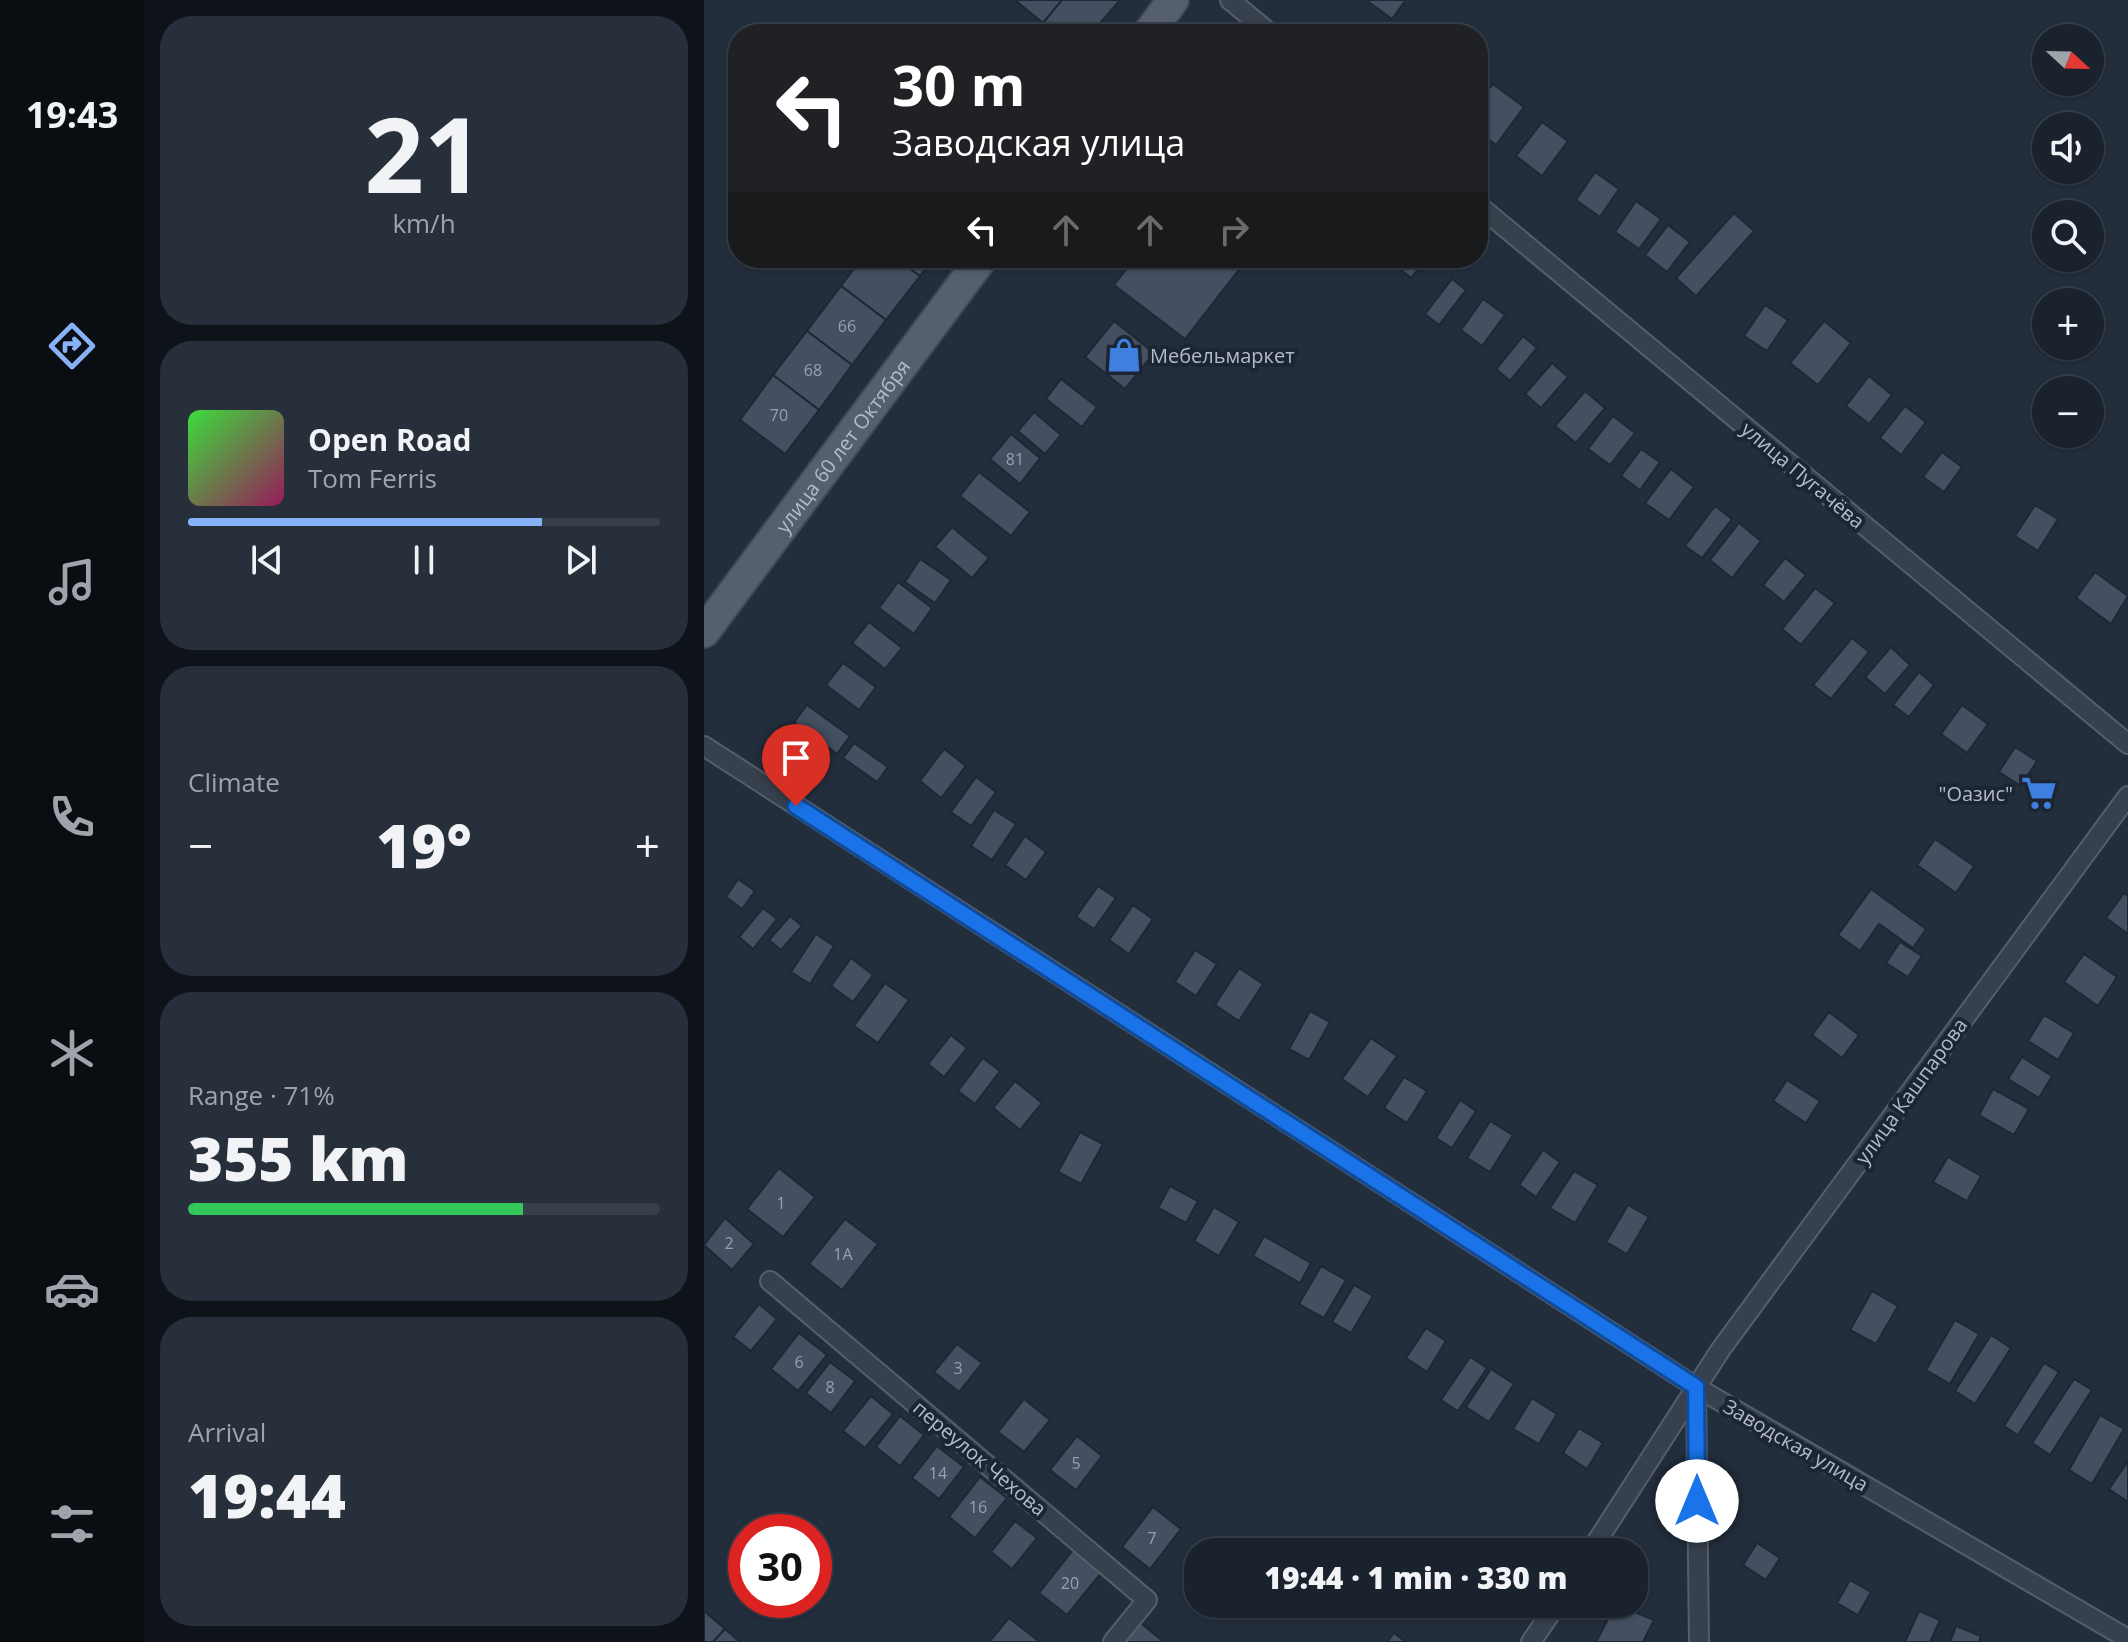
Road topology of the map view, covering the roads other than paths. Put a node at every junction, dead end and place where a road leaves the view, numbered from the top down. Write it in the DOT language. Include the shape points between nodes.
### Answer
graph roads {
  1 [pos="1173,0"];
  2 [pos="1230,0"];
  3 [pos="1155,24"];
  4 [pos="1259,24"];
  5 [pos="1488,213"];
  6 [pos="975,268"];
  7 [pos="704,632"];
  8 [pos="2128,744"];
  9 [pos="704,746"];
  10 [pos="2128,796"];
  11 [pos="770,1281"];
  12 [pos="1696,1387"];
  13 [pos="1599,1538"];
  14 [pos="1547,1618"];
  15 [pos="2128,1639"];
  16 [pos="1113,1642"];
  17 [pos="1531,1642"];
  18 [pos="1699,1642"];
  1 -- 3 [label="main road"];
  2 -- 4 [label="street"];
  5 -- 8 [label="street, улица Пугачёва"];
  6 -- 7 [label="main road, улица 60 лет Октября"];
  9 -- 12 [label="street, Заводская улица"];
  10 -- 12 [label="street, улица Кашпарова"];
  11 -- 16 [label="street, переулок Чехова" via="1147,1600"];
  12 -- 13 [label="street, улица Кашпарова"];
  12 -- 15 [label="street, Заводская улица"];
  12 -- 18 [label="street"];
  14 -- 17 [label="street"];
}
